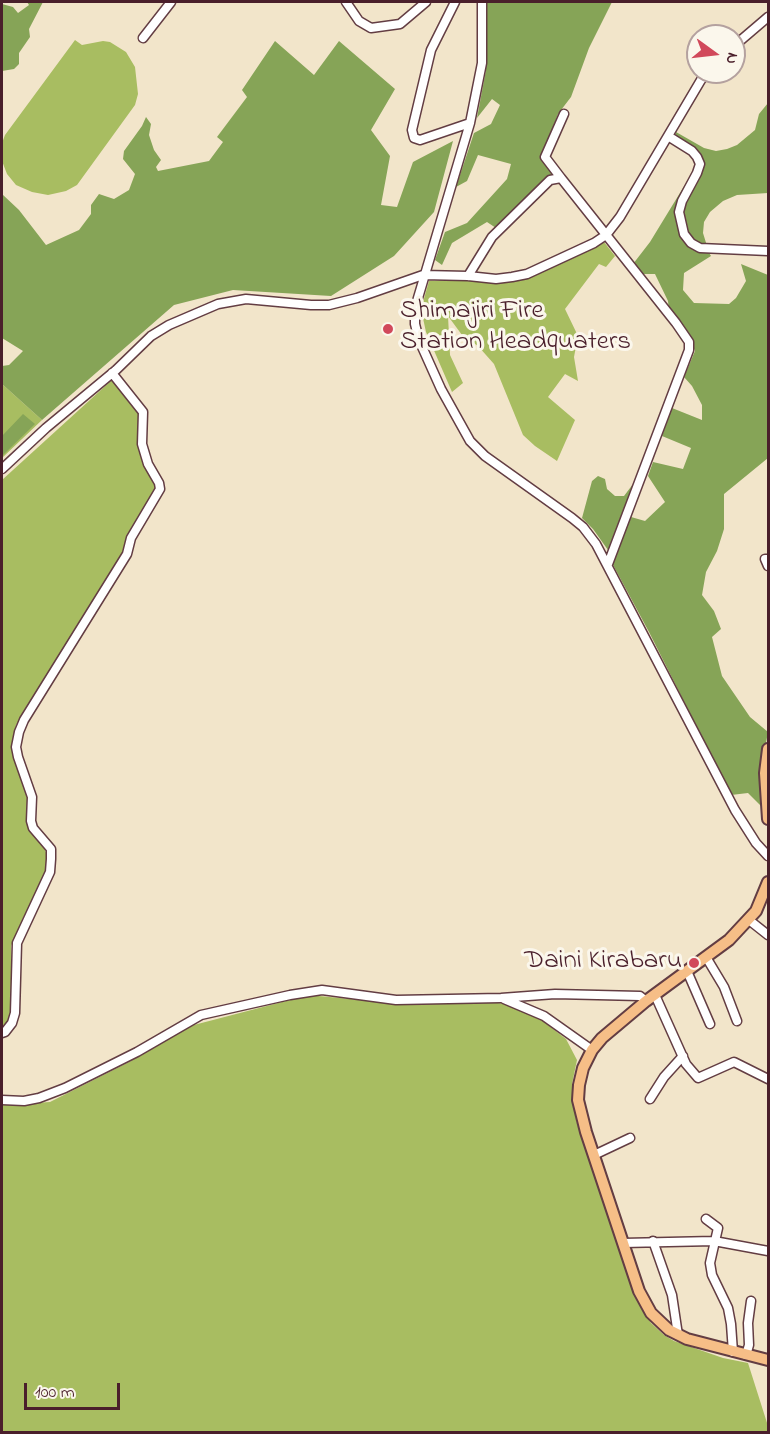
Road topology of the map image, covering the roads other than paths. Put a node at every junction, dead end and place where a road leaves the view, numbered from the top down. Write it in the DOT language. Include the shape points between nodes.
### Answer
graph roads {
  1 [pos="171,2"];
  2 [pos="346,2"];
  3 [pos="426,2"];
  4 [pos="455,2"];
  5 [pos="482,2"];
  6 [pos="768,17"];
  7 [pos="746,36"];
  8 [pos="143,38"];
  9 [pos="700,84"];
  10 [pos="564,114"];
  11 [pos="470,123"];
  12 [pos="668,136"];
  13 [pos="561,178"];
  14 [pos="606,235"];
  15 [pos="768,251"];
  16 [pos="423,275"];
  17 [pos="468,276"];
  18 [pos="112,373"];
  19 [pos="2,469"];
  20 [pos="768,559"];
  21 [pos="608,564"];
  22 [pos="768,566"];
  23 [pos="768,749"];
  24 [pos="767,799"];
  25 [pos="768,819"];
  26 [pos="768,856"];
  27 [pos="768,882"];
  28 [pos="749,920"];
  29 [pos="768,935"];
  30 [pos="706,957"];
  31 [pos="687,971"];
  32 [pos="501,998"];
  33 [pos="651,998"];
  34 [pos="738,1021"];
  35 [pos="710,1024"];
  36 [pos="2,1033"];
  37 [pos="592,1050"];
  38 [pos="683,1056"];
  39 [pos="768,1079"];
  40 [pos="650,1099"];
  41 [pos="2,1101"];
  42 [pos="630,1138"];
  43 [pos="594,1155"];
  44 [pos="706,1219"];
  45 [pos="652,1241"];
  46 [pos="714,1241"];
  47 [pos="623,1243"];
  48 [pos="768,1251"];
  49 [pos="751,1301"];
  50 [pos="678,1335"];
  51 [pos="733,1352"];
  52 [pos="746,1354"];
  53 [pos="768,1360"];
  1 -- 8 [label="street"];
  2 -- 3 [label="street" via="359,21 371,28 400,24"];
  4 -- 11 [label="street" via="431,50 412,130 414,138 420,140"];
  5 -- 11 [label="street" via="482,63"];
  6 -- 7 [label="street"];
  9 -- 12 [label="street"];
  10 -- 13 [label="street" via="545,157"];
  11 -- 16 [label="street"];
  12 -- 14 [label="street"];
  12 -- 15 [label="street" via="692,151 700,164 679,212 684,234 691,243 700,249"];
  13 -- 14 [label="street"];
  13 -- 17 [label="street" via="550,180 492,237"];
  14 -- 17 [label="street" via="527,274 496,279"];
  14 -- 21 [label="street" via="689,342"];
  16 -- 17 [label="street"];
  16 -- 18 [label="street" via="329,305 255,299 219,304 160,330"];
  16 -- 21 [label="street" via="415,308 419,340 470,441 583,527"];
  18 -- 19 [label="street"];
  18 -- 36 [label="street" via="143,412 142,444 160,489 131,538 127,554 19,732 16,747 32,797 31,821 51,849 51,860 50,872 17,943 15,1013"];
  20 -- 22 [label="street"];
  21 -- 26 [label="street" via="735,810"];
  23 -- 24 [label="main road"];
  24 -- 25 [label="main road"];
  27 -- 28 [label="main road"];
  28 -- 29 [label="street"];
  28 -- 30 [label="main road"];
  30 -- 31 [label="main road"];
  30 -- 34 [label="street"];
  31 -- 33 [label="main road"];
  31 -- 35 [label="street"];
  32 -- 33 [label="street" via="555,994"];
  32 -- 37 [label="street" via="544,1016"];
  32 -- 41 [label="street" via="396,1000 322,990 290,995 201,1015 65,1088 39,1098"];
  33 -- 37 [label="main road"];
  33 -- 38 [label="street"];
  37 -- 43 [label="main road" via="583,1068 579,1100"];
  38 -- 39 [label="street" via="698,1078 734,1062"];
  38 -- 40 [label="street" via="663,1077"];
  42 -- 43 [label="street"];
  43 -- 47 [label="main road"];
  44 -- 46 [label="street" via="718,1228"];
  45 -- 46 [label="street"];
  45 -- 47 [label="street"];
  45 -- 50 [label="street" via="672,1296"];
  46 -- 48 [label="street"];
  46 -- 51 [label="street" via="712,1275 728,1308"];
  47 -- 50 [label="main road" via="644,1303 661,1324"];
  49 -- 52 [label="street"];
  50 -- 51 [label="main road"];
  51 -- 52 [label="main road"];
  52 -- 53 [label="main road"];
}
